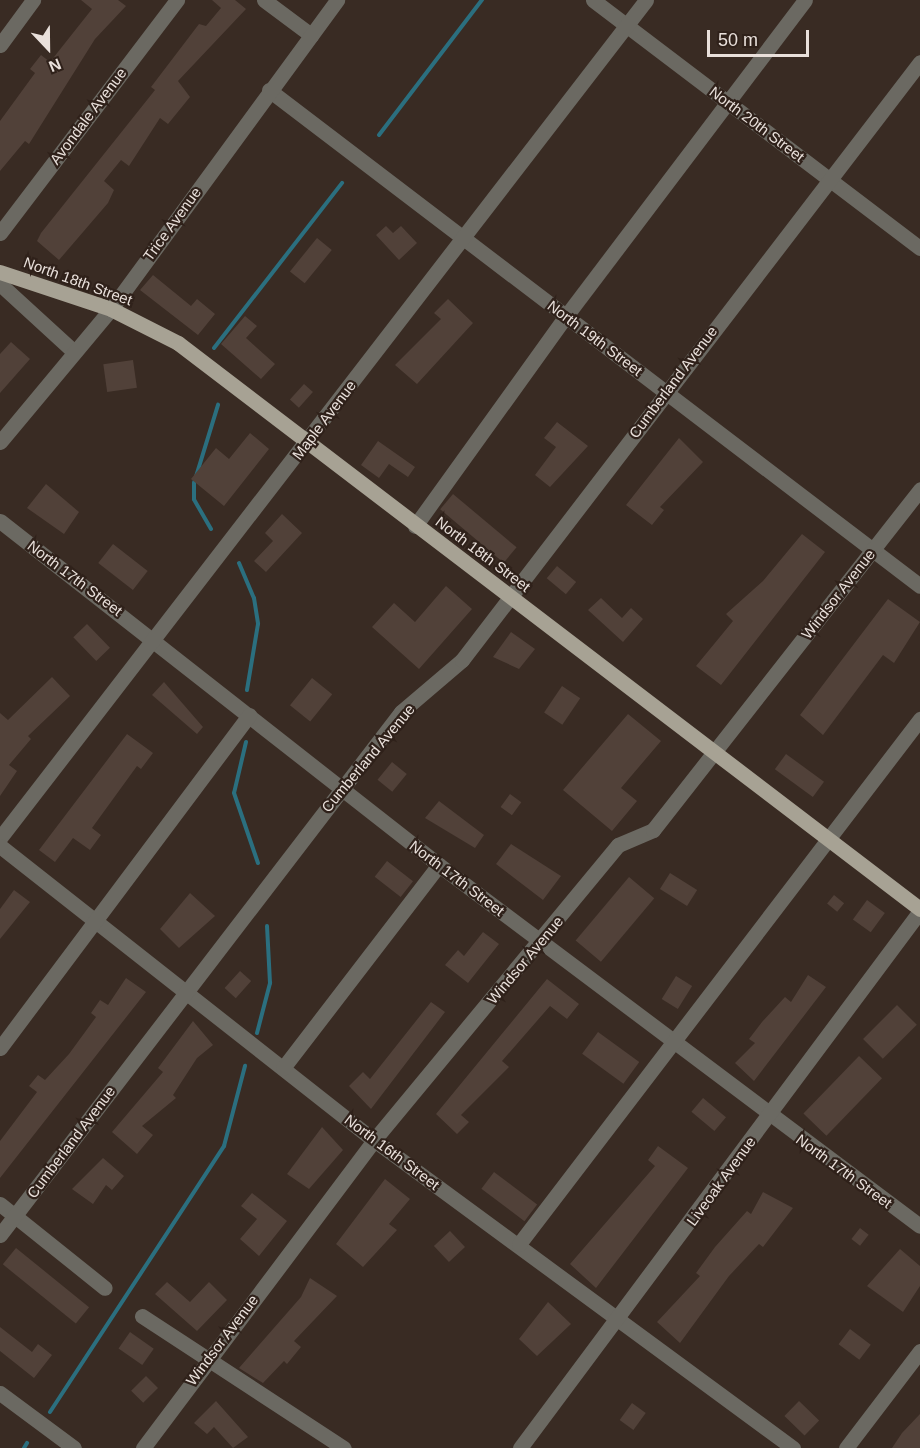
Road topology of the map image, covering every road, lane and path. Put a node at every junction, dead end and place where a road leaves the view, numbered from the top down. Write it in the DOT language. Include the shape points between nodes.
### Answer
graph roads {
  1 [pos="33,0"];
  2 [pos="177,0"];
  3 [pos="264,0"];
  4 [pos="338,0"];
  5 [pos="593,0"];
  6 [pos="646,0"];
  7 [pos="806,0"];
  8 [pos="627,25"];
  9 [pos="311,35"];
  10 [pos="0,45"];
  11 [pos="920,62"];
  12 [pos="269,90"];
  13 [pos="728,101"];
  14 [pos="830,180"];
  15 [pos="0,233"];
  16 [pos="462,237"];
  17 [pos="920,248"];
  18 [pos="0,272"];
  19 [pos="0,284"];
  20 [pos="111,309"];
  21 [pos="566,316"];
  22 [pos="73,351"];
  23 [pos="665,391"];
  24 [pos="0,442"];
  25 [pos="307,444"];
  26 [pos="920,489"];
  27 [pos="0,521"];
  28 [pos="415,526"];
  29 [pos="872,550"];
  30 [pos="920,586"];
  31 [pos="511,598"];
  32 [pos="152,636"];
  33 [pos="249,715"];
  34 [pos="920,719"];
  35 [pos="718,751"];
  36 [pos="340,789"];
  37 [pos="828,837"];
  38 [pos="0,838"];
  39 [pos="0,846"];
  40 [pos="439,865"];
  41 [pos="920,910"];
  42 [pos="96,922"];
  43 [pos="541,942"];
  44 [pos="184,993"];
  45 [pos="673,1043"];
  46 [pos="0,1048"];
  47 [pos="283,1068"];
  48 [pos="768,1116"];
  49 [pos="374,1140"];
  50 [pos="0,1204"];
  51 [pos="14,1216"];
  52 [pos="920,1226"];
  53 [pos="0,1234"];
  54 [pos="519,1244"];
  55 [pos="105,1288"];
  56 [pos="142,1316"];
  57 [pos="622,1318"];
  58 [pos="920,1351"];
  59 [pos="207,1360"];
  60 [pos="0,1393"];
  61 [pos="74,1448"];
  62 [pos="143,1448"];
  63 [pos="344,1448"];
  64 [pos="520,1448"];
  65 [pos="793,1448"];
  66 [pos="846,1448"];
  1 -- 10 [label="street"];
  2 -- 15 [label="street, Avondale Avenue"];
  3 -- 9 [label="street"];
  4 -- 9 [label="street, Trice Avenue"];
  5 -- 8 [label="street, North 20th Street"];
  6 -- 8 [label="street, Maple Avenue"];
  7 -- 13 [label="street"];
  8 -- 13 [label="street, North 20th Street"];
  8 -- 16 [label="street, Maple Avenue"];
  9 -- 12 [label="street, Trice Avenue"];
  11 -- 14 [label="street, Cumberland Avenue"];
  12 -- 16 [label="street, North 19th Street"];
  12 -- 20 [label="street, Trice Avenue"];
  13 -- 14 [label="street, North 20th Street"];
  13 -- 21 [label="street"];
  14 -- 17 [label="street, North 20th Street"];
  14 -- 23 [label="street, Cumberland Avenue"];
  16 -- 21 [label="street, North 19th Street"];
  16 -- 25 [label="street, Maple Avenue"];
  18 -- 20 [label="main road, North 18th Street"];
  19 -- 22 [label="street"];
  20 -- 22 [label="street, Trice Avenue"];
  20 -- 25 [label="main road, North 18th Street" via="178,343"];
  21 -- 23 [label="street, North 19th Street"];
  21 -- 28 [label="street"];
  22 -- 24 [label="street, Trice Avenue"];
  23 -- 29 [label="street, North 19th Street"];
  23 -- 31 [label="street, Cumberland Avenue"];
  25 -- 28 [label="main road, North 18th Street"];
  25 -- 32 [label="street, Maple Avenue"];
  26 -- 29 [label="street, Windsor Avenue"];
  27 -- 32 [label="street, North 17th Street"];
  28 -- 31 [label="main road, North 18th Street"];
  29 -- 30 [label="street, North 19th Street"];
  29 -- 35 [label="street, Windsor Avenue"];
  31 -- 35 [label="main road, North 18th Street"];
  31 -- 36 [label="street, Cumberland Avenue" via="462,660 401,712"];
  32 -- 33 [label="street, North 17th Street"];
  32 -- 38 [label="street, Maple Avenue"];
  33 -- 36 [label="street, North 17th Street"];
  33 -- 42 [label="street"];
  34 -- 37 [label="street"];
  35 -- 37 [label="main road, North 18th Street"];
  35 -- 43 [label="street, Windsor Avenue" via="653,830 618,845"];
  36 -- 40 [label="street, North 17th Street"];
  36 -- 44 [label="street, Cumberland Avenue"];
  37 -- 41 [label="main road, North 18th Street"];
  37 -- 45 [label="street"];
  39 -- 42 [label="street, North 16th Street"];
  40 -- 43 [label="street, North 17th Street"];
  40 -- 47 [label="street"];
  41 -- 48 [label="street, Liveoak Avenue"];
  42 -- 44 [label="street, North 16th Street"];
  42 -- 46 [label="street"];
  43 -- 45 [label="street, North 17th Street"];
  43 -- 49 [label="street, Windsor Avenue"];
  44 -- 47 [label="street, North 16th Street"];
  44 -- 51 [label="street, Cumberland Avenue"];
  45 -- 48 [label="street, North 17th Street"];
  45 -- 54 [label="street"];
  47 -- 49 [label="street, North 16th Street"];
  48 -- 52 [label="street, North 17th Street"];
  48 -- 57 [label="street, Liveoak Avenue"];
  49 -- 54 [label="street, North 16th Street"];
  49 -- 59 [label="street, Windsor Avenue"];
  50 -- 51 [label="street"];
  51 -- 53 [label="street, Cumberland Avenue"];
  51 -- 55 [label="street"];
  54 -- 57 [label="street, North 16th Street"];
  56 -- 59 [label="street"];
  57 -- 64 [label="street, Liveoak Avenue"];
  57 -- 65 [label="street, North 16th Street"];
  58 -- 66 [label="street"];
  59 -- 62 [label="street, Windsor Avenue"];
  59 -- 63 [label="street"];
  60 -- 61 [label="street"];
}
